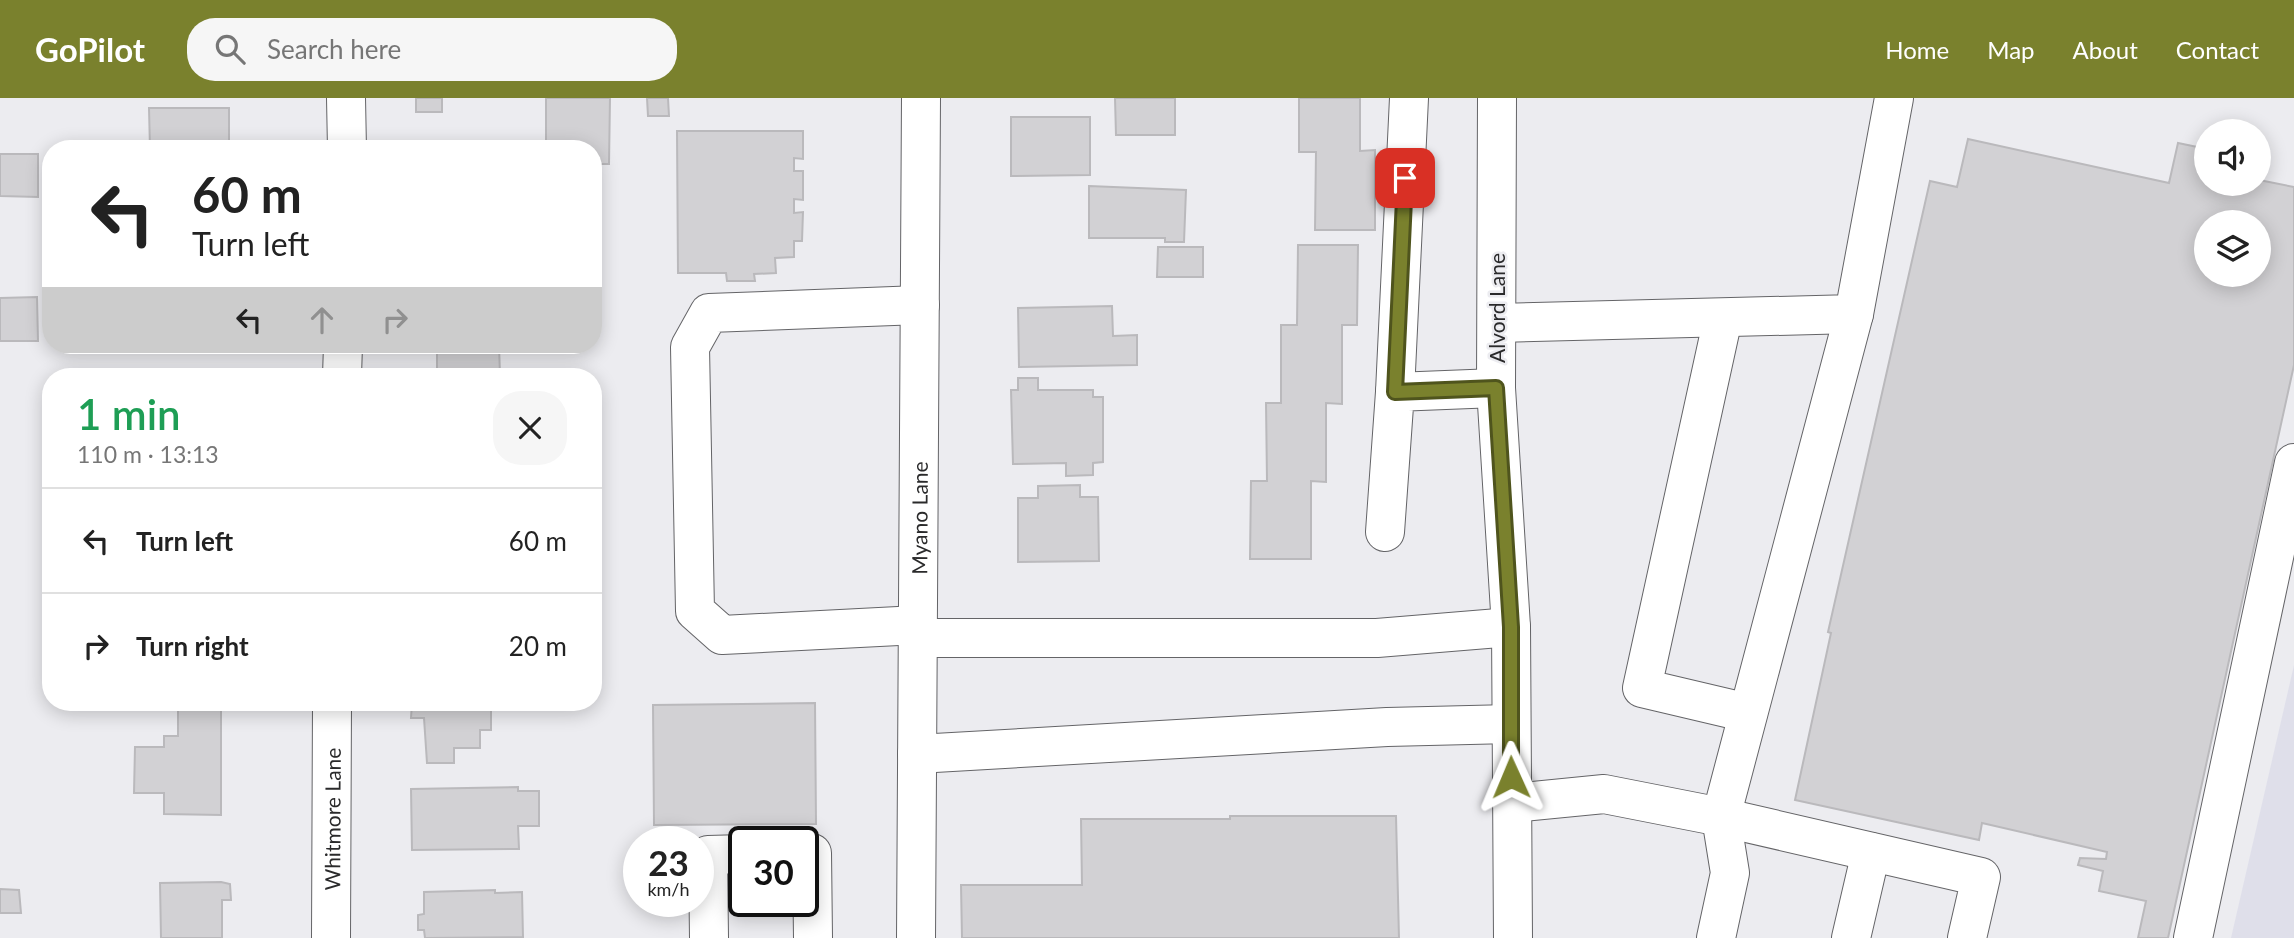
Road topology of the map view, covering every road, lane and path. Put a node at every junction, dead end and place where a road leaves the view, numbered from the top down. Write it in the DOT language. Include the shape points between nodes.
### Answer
graph roads {
  1 [pos="346,98"];
  2 [pos="921,98"];
  3 [pos="1409,98"];
  4 [pos="1497,98"];
  5 [pos="1894,98"];
  6 [pos="346,140"];
  7 [pos="920,305"];
  8 [pos="1854,314"];
  9 [pos="1723,318"];
  10 [pos="1497,323"];
  11 [pos="1496,388"];
  12 [pos="1395,392"];
  13 [pos="2294,463"];
  14 [pos="1385,532"];
  15 [pos="2283,573"];
  16 [pos="1511,627"];
  17 [pos="918,631"];
  18 [pos="332,711"];
  19 [pos="1748,713"];
  20 [pos="1511,724"];
  21 [pos="917,754"];
  22 [pos="1512,803"];
  23 [pos="1721,817"];
  24 [pos="1871,852"];
  25 [pos="728,854"];
  26 [pos="813,917"];
  27 [pos="331,938"];
  28 [pos="709,938"];
  29 [pos="813,938"];
  30 [pos="916,938"];
  31 [pos="1513,938"];
  32 [pos="1716,938"];
  33 [pos="1851,938"];
  34 [pos="1967,938"];
  35 [pos="2193,938"];
  1 -- 6 [label="street"];
  2 -- 7 [label="street, Myano Lane"];
  3 -- 12 [label="street"];
  4 -- 10 [label="street, Alvord Lane"];
  5 -- 8 [label="street"];
  7 -- 17 [label="street, Myano Lane"];
  7 -- 17 [label="street" via="709,313 690,346 695,611 722,635"];
  8 -- 9 [label="street"];
  8 -- 19 [label="street"];
  9 -- 10 [label="street"];
  9 -- 19 [label="street" via="1642,688"];
  10 -- 11 [label="street, Alvord Lane"];
  11 -- 12 [label="street"];
  11 -- 16 [label="street, Alvord Lane"];
  12 -- 14 [label="street"];
  13 -- 15 [label="street"];
  15 -- 35 [label="street"];
  16 -- 17 [label="street" via="1377,638"];
  16 -- 20 [label="street, Alvord Lane"];
  17 -- 21 [label="street, Myano Lane"];
  18 -- 27 [label="street, Whitmore Lane"];
  19 -- 23 [label="street"];
  20 -- 21 [label="street" via="1374,727"];
  20 -- 22 [label="street, Alvord Lane"];
  21 -- 30 [label="street, Myano Lane"];
  22 -- 23 [label="street" via="1604,794"];
  22 -- 31 [label="street, Alvord Lane"];
  23 -- 24 [label="street"];
  23 -- 32 [label="street" via="1731,873"];
  24 -- 33 [label="street"];
  24 -- 34 [label="street" via="1981,877"];
  25 -- 28 [label="street" via="708,855"];
  26 -- 29 [label="street"];
}
